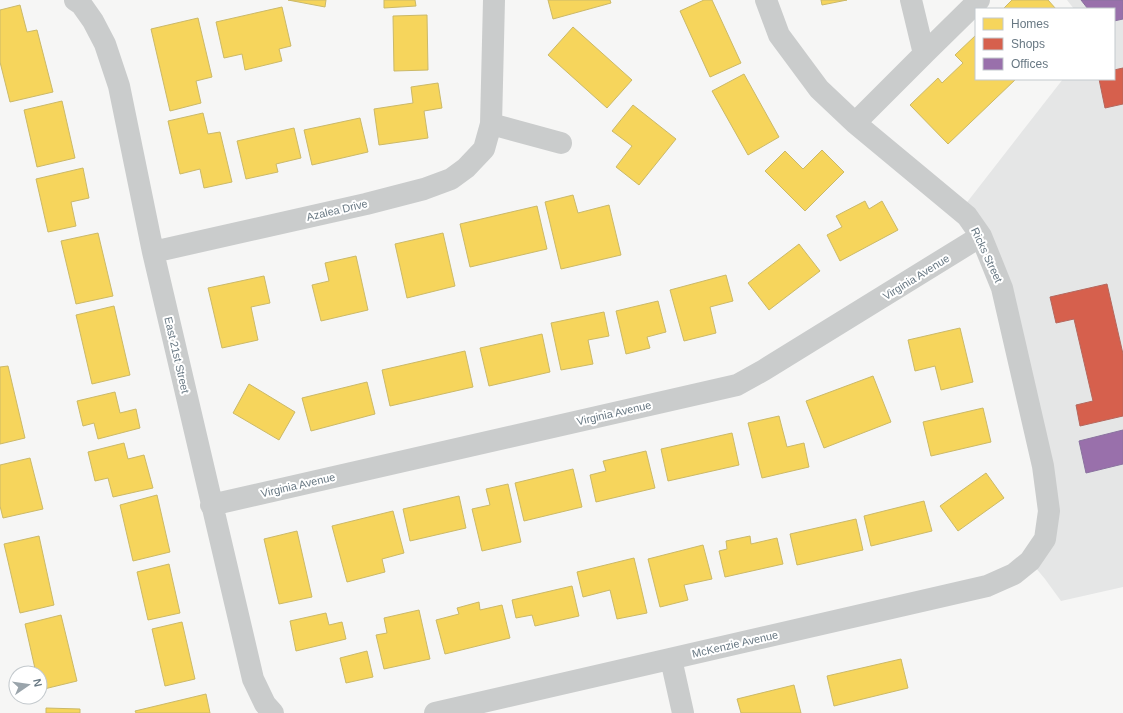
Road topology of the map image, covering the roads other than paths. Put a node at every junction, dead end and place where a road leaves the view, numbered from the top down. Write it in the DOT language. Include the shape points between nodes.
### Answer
graph roads {
  1 [pos="76,0"];
  2 [pos="494,0"];
  3 [pos="766,0"];
  4 [pos="911,0"];
  5 [pos="979,0"];
  6 [pos="924,54"];
  7 [pos="855,123"];
  8 [pos="491,124"];
  9 [pos="561,143"];
  10 [pos="981,236"];
  11 [pos="153,252"];
  12 [pos="211,505"];
  13 [pos="1030,561"];
  14 [pos="671,659"];
  15 [pos="273,713"];
  16 [pos="435,713"];
  17 [pos="683,713"];
  1 -- 11 [label="street, East 21st Street" via="93,21 105,44 119,86"];
  2 -- 8 [label="street, Azalea Drive"];
  3 -- 7 [label="street, Ricks Street" via="779,35 819,89"];
  4 -- 6 [label="street"];
  5 -- 6 [label="street"];
  6 -- 7 [label="street"];
  7 -- 10 [label="street, Ricks Street" via="967,216"];
  8 -- 9 [label="street"];
  8 -- 11 [label="street, Azalea Drive" via="484,149 466,168 424,189"];
  10 -- 12 [label="street, Virginia Avenue" via="738,385"];
  10 -- 13 [label="street, Ricks Street" via="1002,288 1043,466 1049,510 1045,540"];
  11 -- 12 [label="street, East 21st Street"];
  12 -- 15 [label="street, East 21st Street" via="253,679 265,704"];
  13 -- 14 [label="street, McKenzie Avenue" via="1014,574 987,586"];
  14 -- 16 [label="street, McKenzie Avenue"];
  14 -- 17 [label="street"];
}
